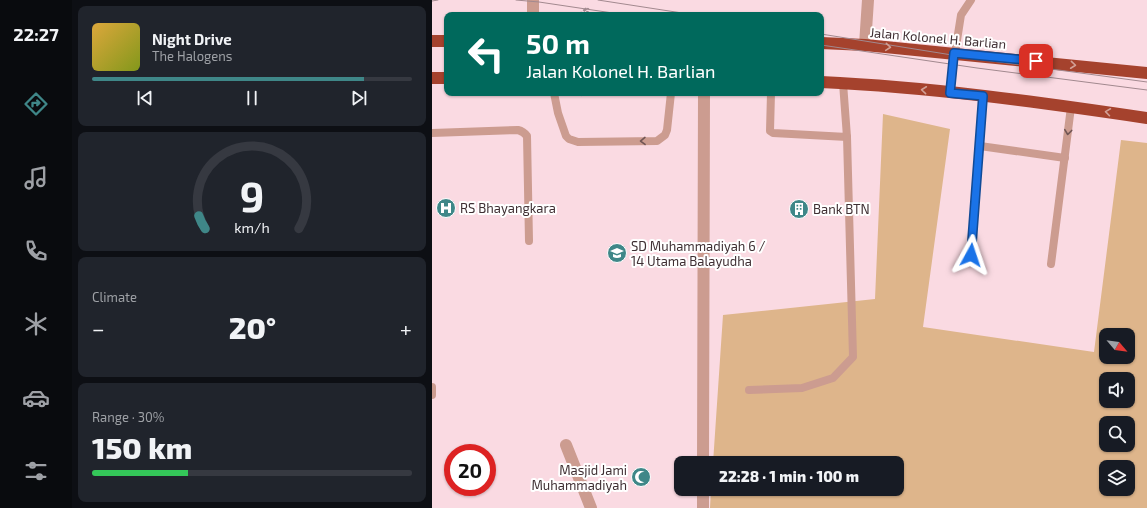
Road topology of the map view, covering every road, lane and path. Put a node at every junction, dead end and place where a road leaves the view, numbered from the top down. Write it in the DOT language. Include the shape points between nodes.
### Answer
graph roads {
  1 [pos="533,0"];
  2 [pos="868,0"];
  3 [pos="971,0"];
  4 [pos="532,12"];
  5 [pos="582,12"];
  6 [pos="588,12"];
  7 [pos="432,41"];
  8 [pos="444,41"];
  9 [pos="824,43"];
  10 [pos="865,45"];
  11 [pos="954,53"];
  12 [pos="1147,73"];
  13 [pos="432,78"];
  14 [pos="444,78"];
  15 [pos="824,82"];
  16 [pos="843,83"];
  17 [pos="950,93"];
  18 [pos="555,96"];
  19 [pos="671,96"];
  20 [pos="704,96"];
  21 [pos="771,96"];
  22 [pos="983,96"];
  23 [pos="1071,107"];
  24 [pos="1147,118"];
  25 [pos="432,133"];
  26 [pos="847,137"];
  27 [pos="980,146"];
  28 [pos="1065,158"];
  29 [pos="529,241"];
  30 [pos="971,255"];
  31 [pos="1051,264"];
  32 [pos="432,387"];
  33 [pos="749,390"];
  34 [pos="432,395"];
  35 [pos="566,445"];
  36 [pos="703,456"];
  37 [pos="703,496"];
  38 [pos="591,508"];
  39 [pos="703,508"];
  1 -- 4 [label="street"];
  2 -- 10 [label="street"];
  3 -- 11 [label="lane" via="961,15"];
  5 -- 6 [label="path" via="588,7"];
  7 -- 8 [label="highway"];
  9 -- 10 [label="highway, Jalan Kolonel H. Barlian"];
  10 -- 11 [label="highway, Jalan Kolonel H. Barlian, one-way"];
  11 -- 12 [label="highway, Jalan Kolonel H. Barlian, one-way"];
  11 -- 17 [label="lane"];
  13 -- 14 [label="highway"];
  15 -- 16 [label="highway"];
  17 -- 16 [label="highway, one-way"];
  16 -- 26 [label="lane"];
  17 -- 22 [label="highway"];
  19 -- 18 [label="lane, one-way" via="667,130 657,141 578,142 566,136"];
  20 -- 36 [label="street"];
  21 -- 26 [label="lane" via="770,131 773,133"];
  22 -- 23 [label="highway"];
  22 -- 27 [label="lane"];
  24 -- 23 [label="highway, one-way"];
  23 -- 28 [label="lane, one-way"];
  25 -- 29 [label="lane" via="522,130 525,133"];
  26 -- 33 [label="lane" via="853,356 832,378 802,388"];
  27 -- 28 [label="lane"];
  27 -- 30 [label="lane"];
  28 -- 31 [label="lane"];
  32 -- 34 [label="lane"];
  35 -- 38 [label="street"];
  37 -- 39 [label="street"];
}
